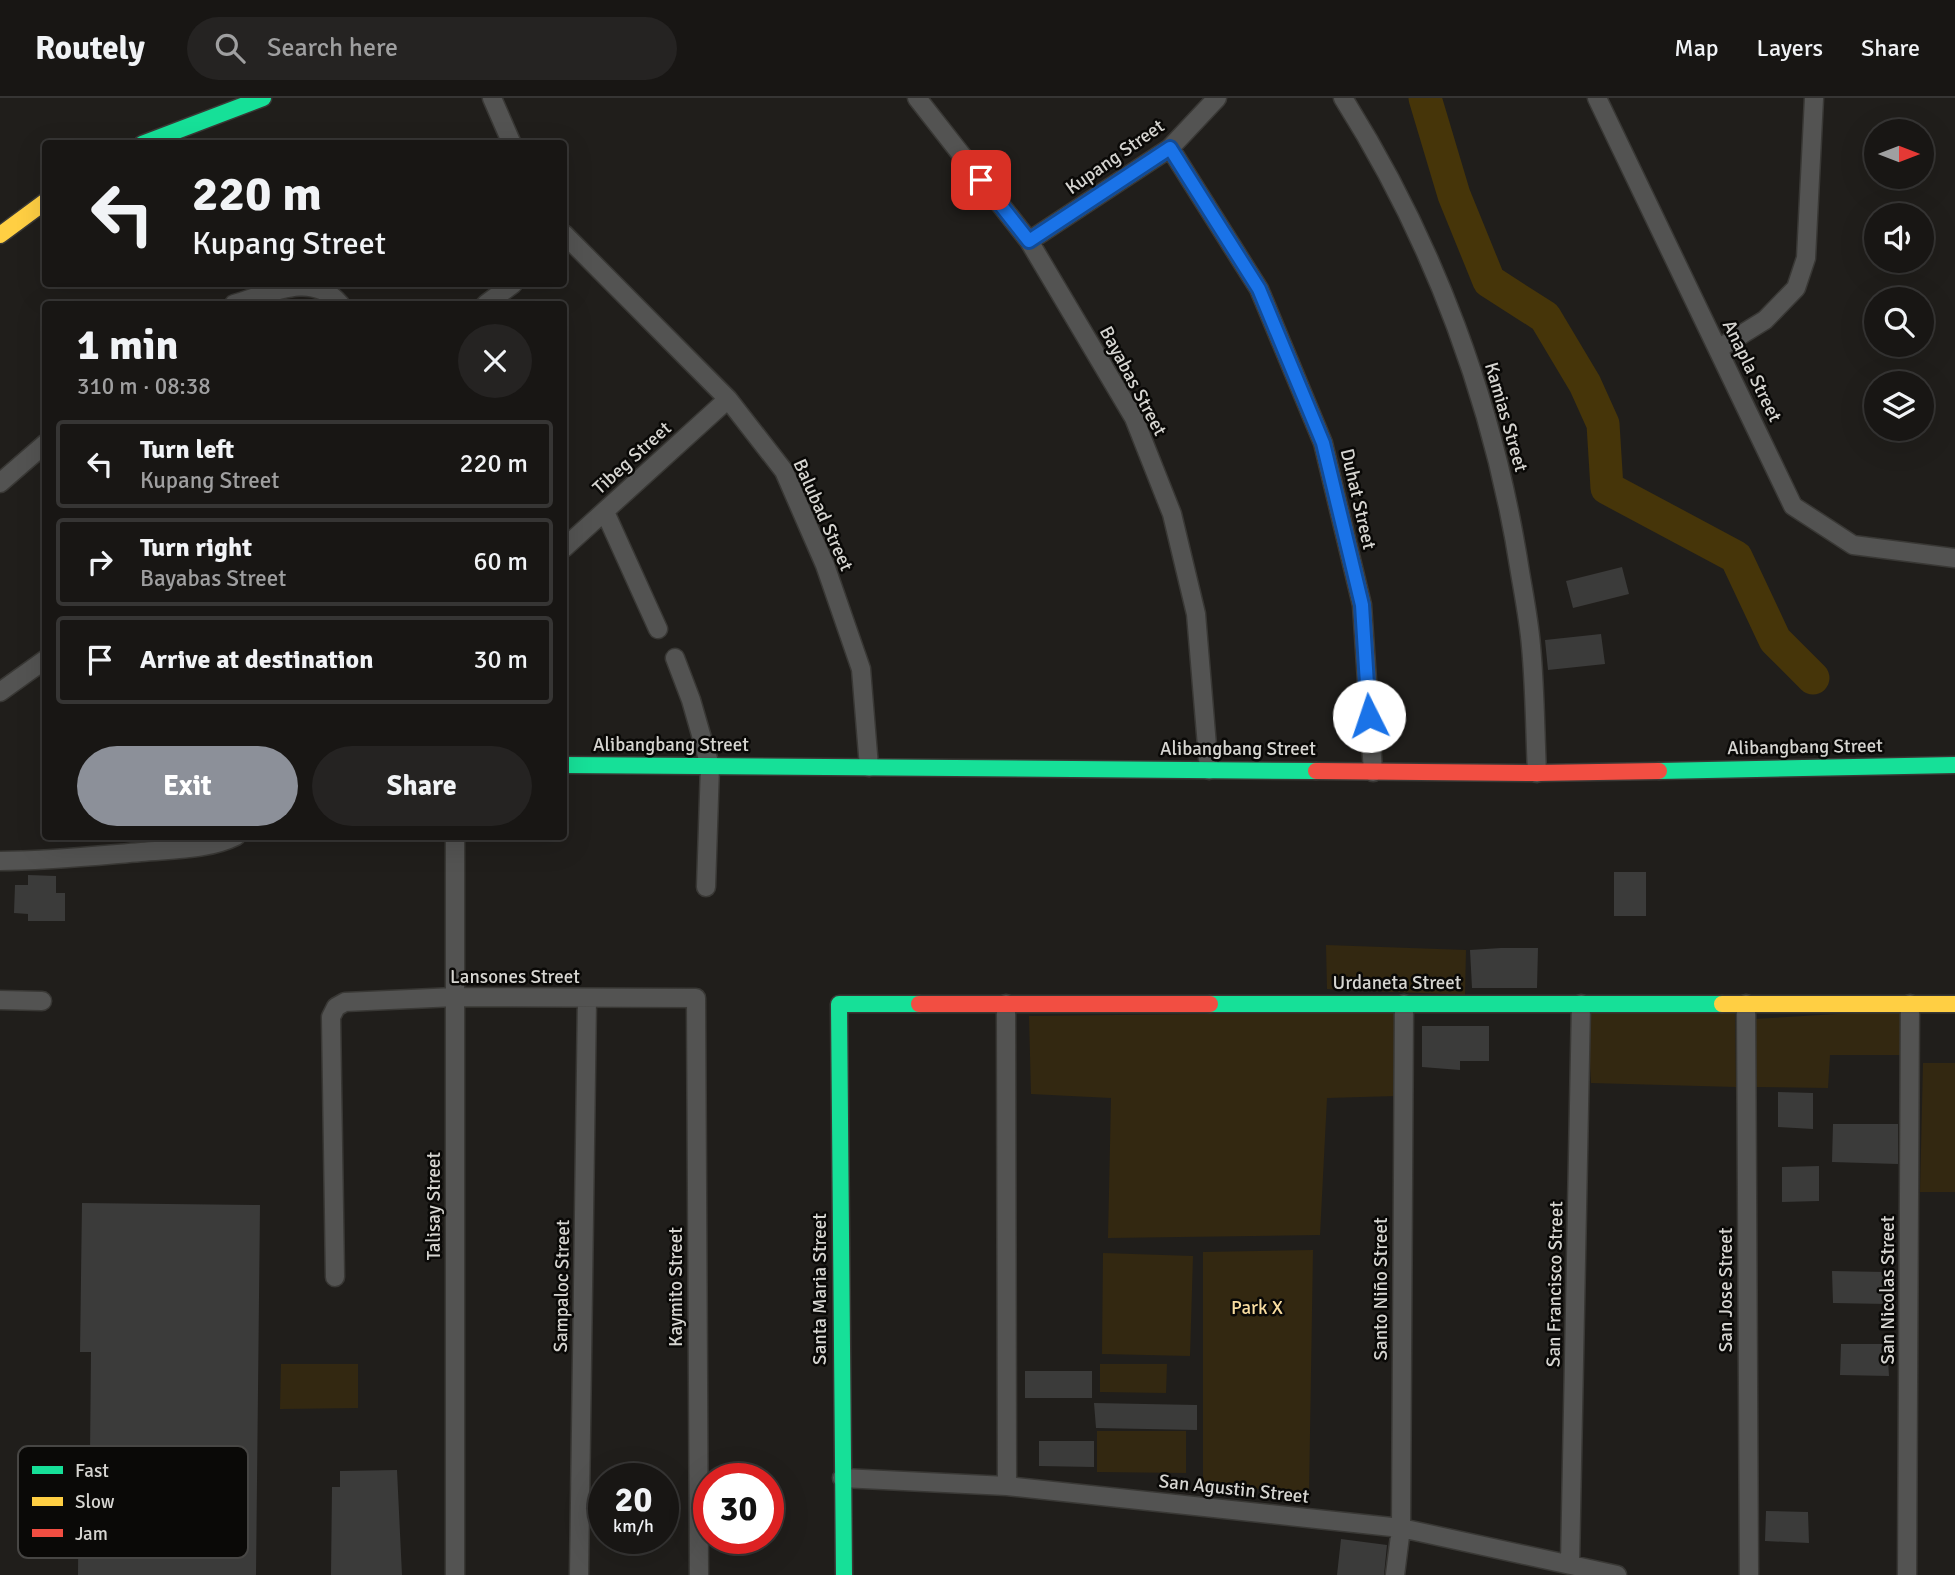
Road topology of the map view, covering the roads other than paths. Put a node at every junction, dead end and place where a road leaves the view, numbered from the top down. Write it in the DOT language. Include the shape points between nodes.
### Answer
graph roads {
  1 [pos="263,98"];
  2 [pos="492,98"];
  3 [pos="917,98"];
  4 [pos="1217,98"];
  5 [pos="1343,98"];
  6 [pos="1597,98"];
  7 [pos="1814,98"];
  8 [pos="153,140"];
  9 [pos="510,140"];
  10 [pos="1170,148"];
  11 [pos="42,204"];
  12 [pos="0,235"];
  13 [pos="1029,241"];
  14 [pos="567,242"];
  15 [pos="291,287"];
  16 [pos="315,287"];
  17 [pos="509,287"];
  18 [pos="244,301"];
  19 [pos="338,301"];
  20 [pos="490,301"];
  21 [pos="1718,349"];
  22 [pos="728,399"];
  23 [pos="42,446"];
  24 [pos="0,483"];
  25 [pos="605,512"];
  26 [pos="567,545"];
  27 [pos="1955,558"];
  28 [pos="659,629"];
  29 [pos="675,658"];
  30 [pos="42,662"];
  31 [pos="0,692"];
  32 [pos="567,765"];
  33 [pos="1955,765"];
  34 [pos="710,766"];
  35 [pos="869,767"];
  36 [pos="1209,770"];
  37 [pos="1373,772"];
  38 [pos="1537,773"];
  39 [pos="229,840"];
  40 [pos="455,840"];
  41 [pos="0,861"];
  42 [pos="706,887"];
  43 [pos="455,997"];
  44 [pos="587,998"];
  45 [pos="696,999"];
  46 [pos="0,1000"];
  47 [pos="42,1001"];
  48 [pos="839,1004"];
  49 [pos="1006,1004"];
  50 [pos="1404,1004"];
  51 [pos="1581,1004"];
  52 [pos="1746,1004"];
  53 [pos="1910,1004"];
  54 [pos="1955,1004"];
  55 [pos="335,1277"];
  56 [pos="842,1478"];
  57 [pos="1007,1486"];
  58 [pos="1401,1528"];
  59 [pos="1570,1564"];
  60 [pos="455,1575"];
  61 [pos="579,1575"];
  62 [pos="699,1575"];
  63 [pos="844,1575"];
  64 [pos="1395,1575"];
  65 [pos="1617,1575"];
  66 [pos="1749,1575"];
  67 [pos="1907,1575"];
  1 -- 8 [label="street"];
  2 -- 9 [label="street"];
  3 -- 13 [label="street, Bayabas Street"];
  4 -- 10 [label="street, Kupang Street"];
  5 -- 38 [label="street, Kamias Street" via="1377,152 1434,268 1479,390 1511,515 1531,643"];
  6 -- 21 [label="street, Anapla Street"];
  7 -- 21 [label="street" via="1806,258 1796,288 1765,320"];
  10 -- 13 [label="street, Kupang Street"];
  10 -- 37 [label="street, Duhat Street" via="1259,289 1323,443 1362,605"];
  11 -- 12 [label="street"];
  13 -- 36 [label="street, Bayabas Street" via="1133,418 1172,514 1196,614"];
  14 -- 22 [label="street, Balubad Street"];
  15 -- 18 [label="street"];
  16 -- 19 [label="street"];
  17 -- 20 [label="street"];
  21 -- 27 [label="street, Anapla Street" via="1793,506 1853,545"];
  22 -- 25 [label="street, Tibeg Street"];
  22 -- 35 [label="street, Balubad Street" via="784,471 825,565 861,669"];
  23 -- 24 [label="street"];
  25 -- 26 [label="street, Tibeg Street"];
  25 -- 28 [label="street"];
  29 -- 34 [label="street"];
  30 -- 31 [label="street"];
  32 -- 34 [label="street, Alibangbang Street"];
  33 -- 38 [label="street, Alibangbang Street"];
  34 -- 35 [label="street, Alibangbang Street"];
  34 -- 42 [label="street"];
  35 -- 36 [label="street, Alibangbang Street"];
  36 -- 37 [label="street, Alibangbang Street"];
  37 -- 38 [label="street, Alibangbang Street"];
  39 -- 41 [label="street" via="174,849"];
  40 -- 43 [label="street, Talisay Street"];
  43 -- 44 [label="street, Lansones Street"];
  43 -- 55 [label="street, Lansones Street" via="345,1002 331,1017"];
  43 -- 60 [label="street, Talisay Street"];
  44 -- 45 [label="street, Lansones Street"];
  44 -- 61 [label="street, Sampaloc Street"];
  45 -- 62 [label="street, Kaymito Street"];
  46 -- 47 [label="street"];
  48 -- 49 [label="street, Urdaneta Street"];
  48 -- 56 [label="street, Santa Maria Street"];
  49 -- 50 [label="street, Urdaneta Street"];
  49 -- 57 [label="street"];
  50 -- 51 [label="street, Urdaneta Street"];
  50 -- 58 [label="street, Santo Niño Street"];
  51 -- 52 [label="street, Urdaneta Street"];
  51 -- 59 [label="street, San Francisco Street"];
  52 -- 53 [label="street, Urdaneta Street"];
  52 -- 66 [label="street, San Jose Street"];
  53 -- 54 [label="street, Urdaneta Street"];
  53 -- 67 [label="street, San Nicolas Street"];
  56 -- 57 [label="street, San Agustin Street"];
  56 -- 63 [label="street, Santa Maria Street"];
  57 -- 58 [label="street, San Agustin Street"];
  58 -- 59 [label="street, San Agustin Street"];
  58 -- 64 [label="street, Santo Niño Street"];
  59 -- 65 [label="street, San Agustin Street"];
}
